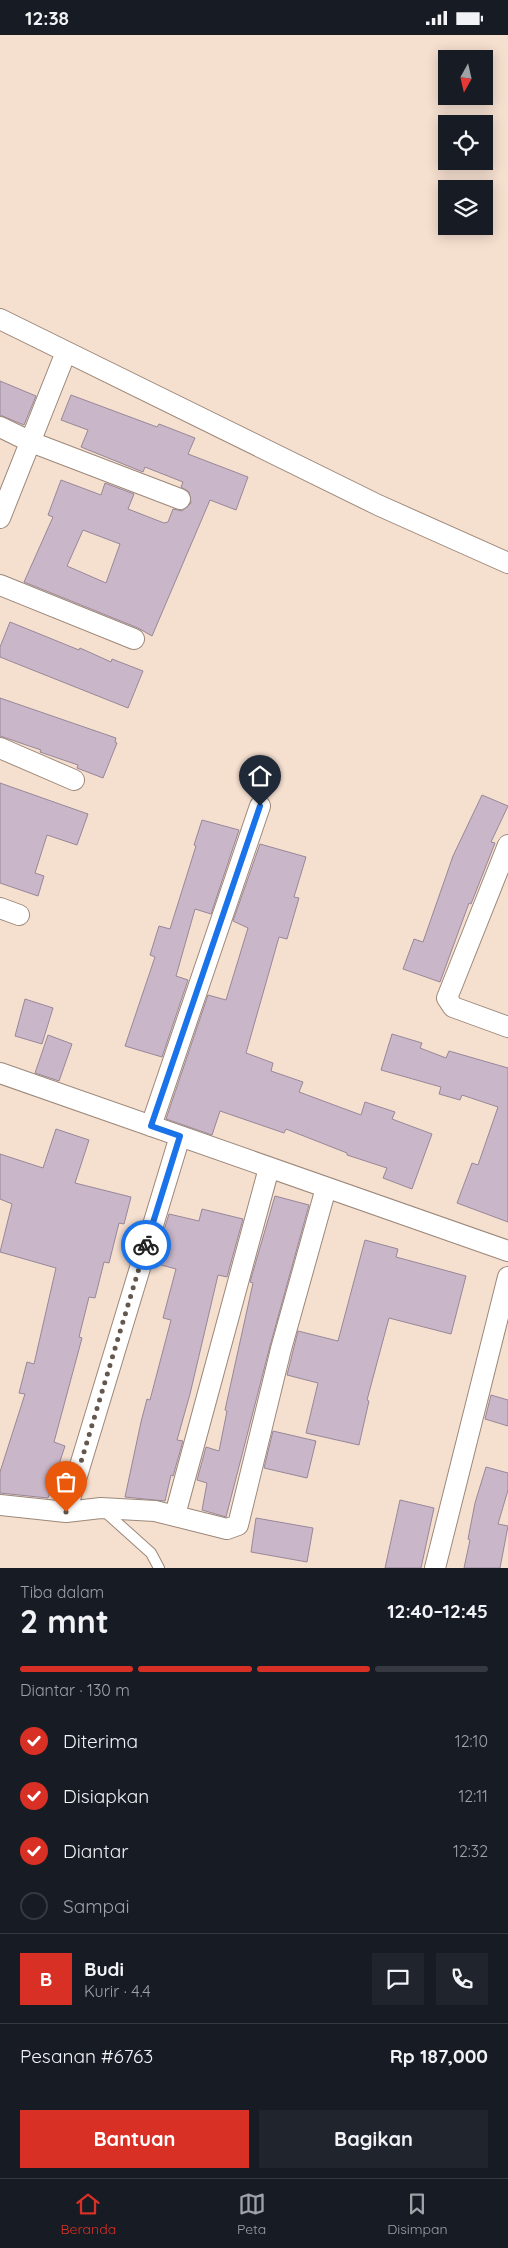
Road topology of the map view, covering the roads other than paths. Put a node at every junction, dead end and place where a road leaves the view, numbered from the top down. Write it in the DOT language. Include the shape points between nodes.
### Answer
graph roads {
  1 [pos="0,319"];
  2 [pos="66,352"];
  3 [pos="0,427"];
  4 [pos="30,442"];
  5 [pos="180,499"];
  6 [pos="0,518"];
  7 [pos="508,563"];
  8 [pos="0,585"];
  9 [pos="134,639"];
  10 [pos="0,748"];
  11 [pos="74,780"];
  12 [pos="260,806"];
  13 [pos="507,850"];
  14 [pos="0,907"];
  15 [pos="20,915"];
  16 [pos="508,1027"];
  17 [pos="0,1073"];
  18 [pos="151,1126"];
  19 [pos="180,1136"];
  20 [pos="269,1168"];
  21 [pos="326,1188"];
  22 [pos="508,1251"];
  23 [pos="508,1277"];
  24 [pos="0,1505"];
  25 [pos="101,1508"];
  26 [pos="66,1512"];
  27 [pos="175,1515"];
  28 [pos="159,1568"];
  29 [pos="435,1568"];
  1 -- 2 [label="street"];
  2 -- 4 [label="street"];
  2 -- 7 [label="street" via="378,505"];
  3 -- 4 [label="street"];
  4 -- 5 [label="street"];
  4 -- 6 [label="street"];
  8 -- 9 [label="street"];
  10 -- 11 [label="street"];
  12 -- 18 [label="street"];
  13 -- 16 [label="street" via="447,997 452,1007"];
  14 -- 15 [label="street"];
  17 -- 18 [label="street"];
  18 -- 19 [label="street"];
  19 -- 20 [label="street"];
  19 -- 26 [label="street"];
  20 -- 21 [label="street"];
  20 -- 27 [label="street"];
  21 -- 22 [label="street"];
  21 -- 27 [label="street" via="279,1359 240,1522 230,1529"];
  23 -- 29 [label="street"];
  24 -- 26 [label="street"];
  25 -- 26 [label="street"];
  25 -- 27 [label="street"];
  25 -- 28 [label="lane" via="151,1553"];
}
